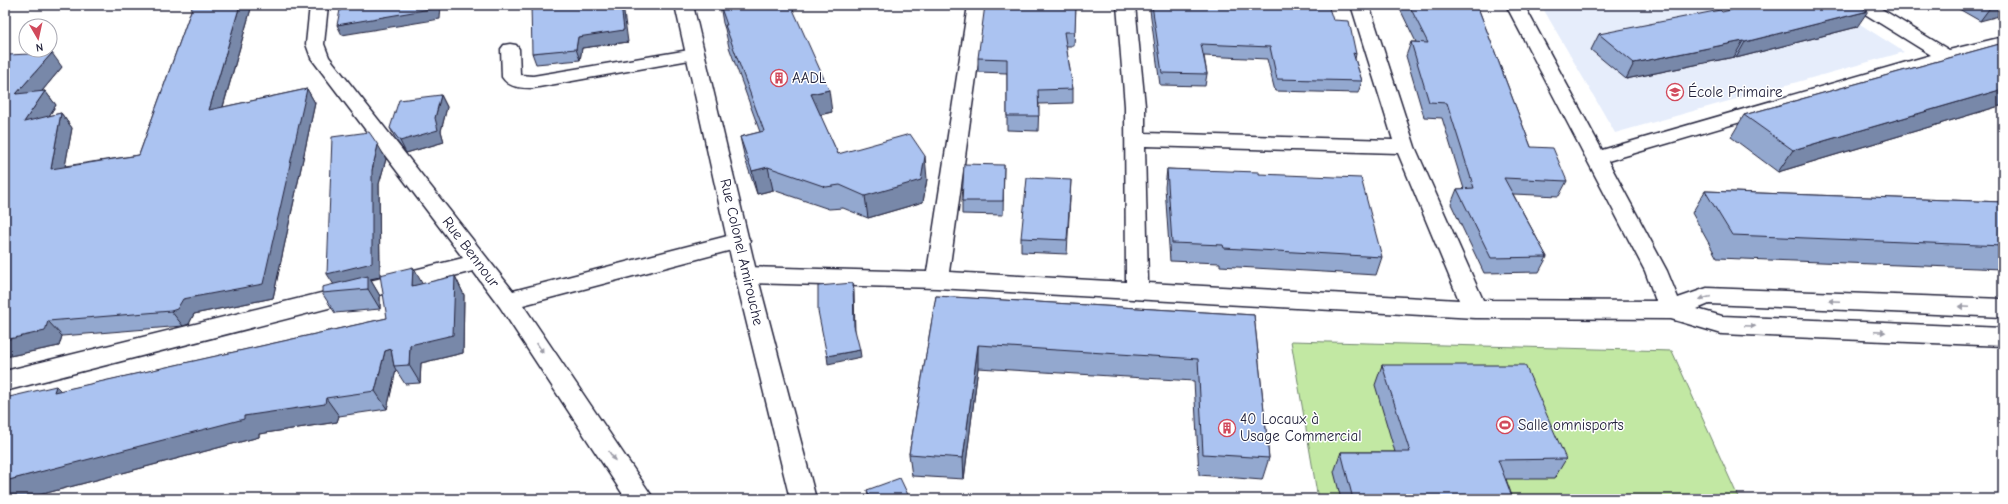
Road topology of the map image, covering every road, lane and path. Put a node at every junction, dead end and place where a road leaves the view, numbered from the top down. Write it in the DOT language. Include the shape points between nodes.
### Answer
graph roads {
  1 [pos="319,5"];
  2 [pos="684,5"];
  3 [pos="977,5"];
  4 [pos="1126,5"];
  5 [pos="1360,5"];
  6 [pos="1515,5"];
  7 [pos="1863,5"];
  8 [pos="2003,42"];
  9 [pos="510,49"];
  10 [pos="695,54"];
  11 [pos="1946,56"];
  12 [pos="1135,139"];
  13 [pos="1406,147"];
  14 [pos="1596,158"];
  15 [pos="739,241"];
  16 [pos="479,262"];
  17 [pos="746,275"];
  18 [pos="937,280"];
  19 [pos="1137,291"];
  20 [pos="2003,308"];
  21 [pos="513,309"];
  22 [pos="1475,309"];
  23 [pos="1671,310"];
  24 [pos="2003,337"];
  25 [pos="5,381"];
  26 [pos="641,499"];
  27 [pos="803,499"];
  1 -- 16 [label="street, Rue Bennour" via="315,44 320,58"];
  2 -- 10 [label="street, Rue Colonel Amirouche"];
  3 -- 18 [label="street"];
  4 -- 12 [label="street"];
  5 -- 13 [label="street"];
  6 -- 14 [label="street"];
  7 -- 11 [label="street"];
  8 -- 11 [label="street"];
  9 -- 10 [label="street" via="511,77 518,82 533,82"];
  10 -- 15 [label="street, Rue Colonel Amirouche"];
  11 -- 14 [label="street"];
  12 -- 13 [label="street"];
  12 -- 19 [label="street"];
  13 -- 22 [label="street"];
  14 -- 23 [label="street" via="1656,271"];
  15 -- 17 [label="street, Rue Colonel Amirouche"];
  15 -- 21 [label="street"];
  16 -- 21 [label="street, Rue Bennour"];
  16 -- 25 [label="street"];
  17 -- 18 [label="street"];
  17 -- 27 [label="street, Rue Colonel Amirouche"];
  18 -- 19 [label="street"];
  19 -- 22 [label="street"];
  20 -- 23 [label="street, one-way" via="1707,296"];
  21 -- 26 [label="street, Rue Bennour, one-way"];
  22 -- 23 [label="street"];
  23 -- 24 [label="street, one-way" via="1722,325"];
}
